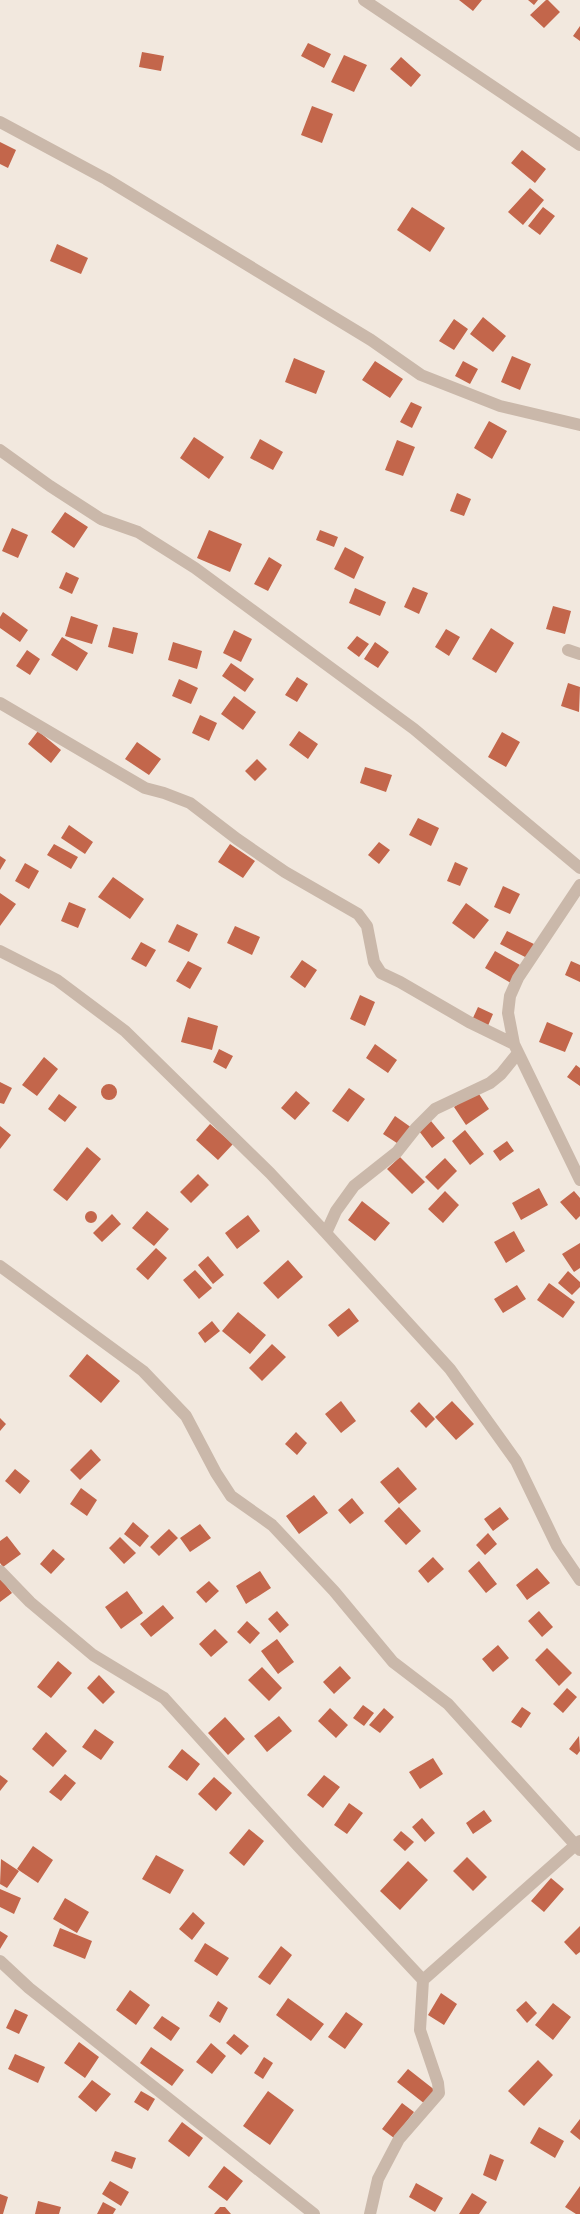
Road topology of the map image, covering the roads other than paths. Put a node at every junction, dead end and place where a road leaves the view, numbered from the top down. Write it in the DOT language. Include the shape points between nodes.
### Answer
graph roads {
  1 [pos="364,0"];
  2 [pos="0,122"];
  3 [pos="580,145"];
  4 [pos="580,425"];
  5 [pos="0,450"];
  6 [pos="0,703"];
  7 [pos="580,868"];
  8 [pos="580,885"];
  9 [pos="0,950"];
  10 [pos="516,1049"];
  11 [pos="580,1180"];
  12 [pos="326,1233"];
  13 [pos="0,1266"];
  14 [pos="0,1571"];
  15 [pos="580,1580"];
  16 [pos="578,1845"];
  17 [pos="0,1961"];
  18 [pos="423,1980"];
  19 [pos="314,2214"];
  20 [pos="370,2214"];
  1 -- 3 [label="street"];
  2 -- 4 [label="street" via="106,179 371,340 421,375 500,406"];
  5 -- 7 [label="street" via="101,519 138,532 195,568 414,729"];
  6 -- 10 [label="street" via="145,788 190,803 285,872 358,914 367,926 374,962 381,974"];
  8 -- 10 [label="street" via="518,978 510,996 508,1013"];
  9 -- 12 [label="street" via="57,980 125,1030"];
  10 -- 11 [label="street"];
  10 -- 12 [label="street" via="501,1074 490,1083 435,1109 397,1152 354,1186 336,1211"];
  12 -- 15 [label="street" via="450,1369 516,1461 557,1546"];
  13 -- 16 [label="street" via="143,1371 186,1416 231,1496 272,1525 334,1591 393,1662 448,1704"];
  14 -- 18 [label="street" via="30,1602 93,1655 164,1698"];
  16 -- 18 [label="street"];
  17 -- 19 [label="street" via="29,1988"];
  18 -- 20 [label="street" via="420,2030 439,2093 399,2139 378,2179"];
}
